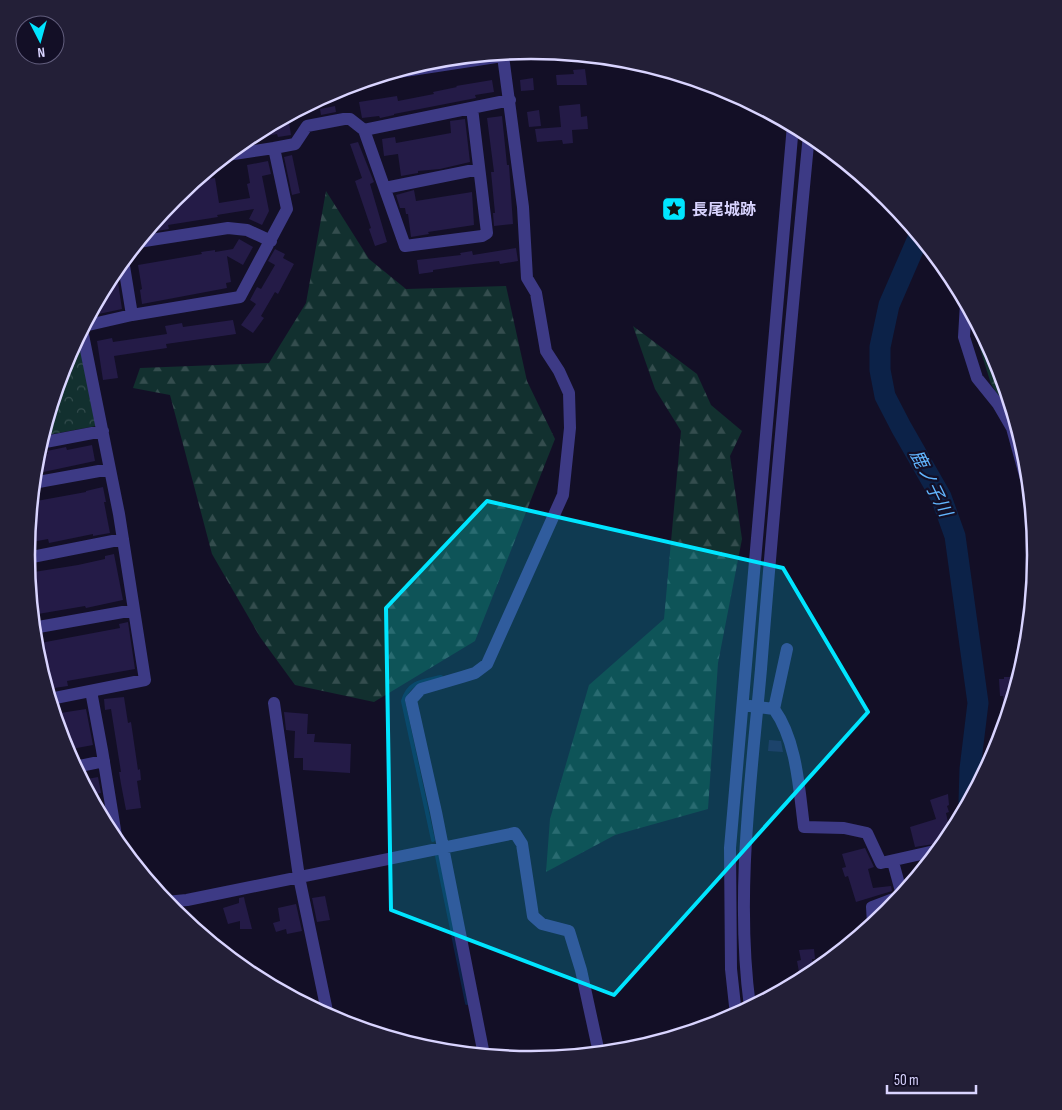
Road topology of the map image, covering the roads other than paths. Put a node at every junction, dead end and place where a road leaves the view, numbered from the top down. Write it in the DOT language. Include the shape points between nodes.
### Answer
graph roads {
  1 [pos="504,60"];
  2 [pos="510,100"];
  3 [pos="472,108"];
  4 [pos="364,130"];
  5 [pos="792,134"];
  6 [pos="808,144"];
  7 [pos="274,148"];
  8 [pos="242,152"];
  9 [pos="479,169"];
  10 [pos="385,188"];
  11 [pos="147,241"];
  12 [pos="271,241"];
  13 [pos="125,271"];
  14 [pos="132,315"];
  15 [pos="965,315"];
  16 [pos="92,324"];
  17 [pos="84,340"];
  18 [pos="1009,422"];
  19 [pos="103,431"];
  20 [pos="49,441"];
  21 [pos="110,469"];
  22 [pos="41,482"];
  23 [pos="123,539"];
  24 [pos="35,556"];
  25 [pos="134,610"];
  26 [pos="40,627"];
  27 [pos="787,649"];
  28 [pos="91,691"];
  29 [pos="56,698"];
  30 [pos="274,703"];
  31 [pos="743,705"];
  32 [pos="758,707"];
  33 [pos="774,709"];
  34 [pos="104,761"];
  35 [pos="82,766"];
  36 [pos="114,823"];
  37 [pos="442,848"];
  38 [pos="928,853"];
  39 [pos="893,862"];
  40 [pos="299,877"];
  41 [pos="900,887"];
  42 [pos="175,901"];
  43 [pos="886,901"];
  44 [pos="872,915"];
  45 [pos="750,1000"];
  46 [pos="326,1006"];
  47 [pos="735,1007"];
  48 [pos="598,1047"];
  49 [pos="483,1049"];
  1 -- 2 [label="street"];
  2 -- 3 [label="street"];
  2 -- 37 [label="street" via="523,207 527,278 536,294 546,351 560,371 569,393 570,428 563,496 487,664 462,677 421,689 411,700"];
  3 -- 4 [label="street"];
  3 -- 9 [label="street"];
  4 -- 7 [label="street" via="350,119 306,126 295,144"];
  4 -- 10 [label="street"];
  5 -- 31 [label="street"];
  6 -- 32 [label="street"];
  7 -- 8 [label="street"];
  7 -- 12 [label="street" via="287,209"];
  9 -- 10 [label="street"];
  9 -- 10 [label="street" via="487,233 482,236 405,246"];
  11 -- 12 [label="street" via="228,228 247,230"];
  12 -- 14 [label="street" via="240,297"];
  13 -- 14 [label="street"];
  14 -- 16 [label="street"];
  15 -- 18 [label="street" via="964,337 977,378"];
  17 -- 19 [label="street"];
  19 -- 20 [label="street"];
  19 -- 21 [label="street"];
  21 -- 22 [label="street"];
  21 -- 23 [label="street"];
  23 -- 24 [label="street"];
  23 -- 25 [label="street"];
  25 -- 26 [label="street"];
  25 -- 28 [label="street" via="146,680"];
  27 -- 33 [label="street"];
  28 -- 29 [label="street"];
  28 -- 34 [label="street"];
  30 -- 40 [label="street"];
  31 -- 32 [label="street"];
  31 -- 47 [label="street" via="730,848 731,969"];
  32 -- 33 [label="street"];
  32 -- 45 [label="street" via="744,896"];
  33 -- 39 [label="street" via="781,719 796,766 804,827 844,828 867,833 881,864"];
  34 -- 35 [label="street"];
  34 -- 36 [label="street"];
  37 -- 40 [label="street"];
  37 -- 48 [label="street" via="515,833 522,844 533,916 542,924 569,931"];
  37 -- 49 [label="street"];
  38 -- 39 [label="street"];
  39 -- 41 [label="street"];
  40 -- 42 [label="street"];
  40 -- 46 [label="street"];
  43 -- 44 [label="street" via="872,907"];
}
